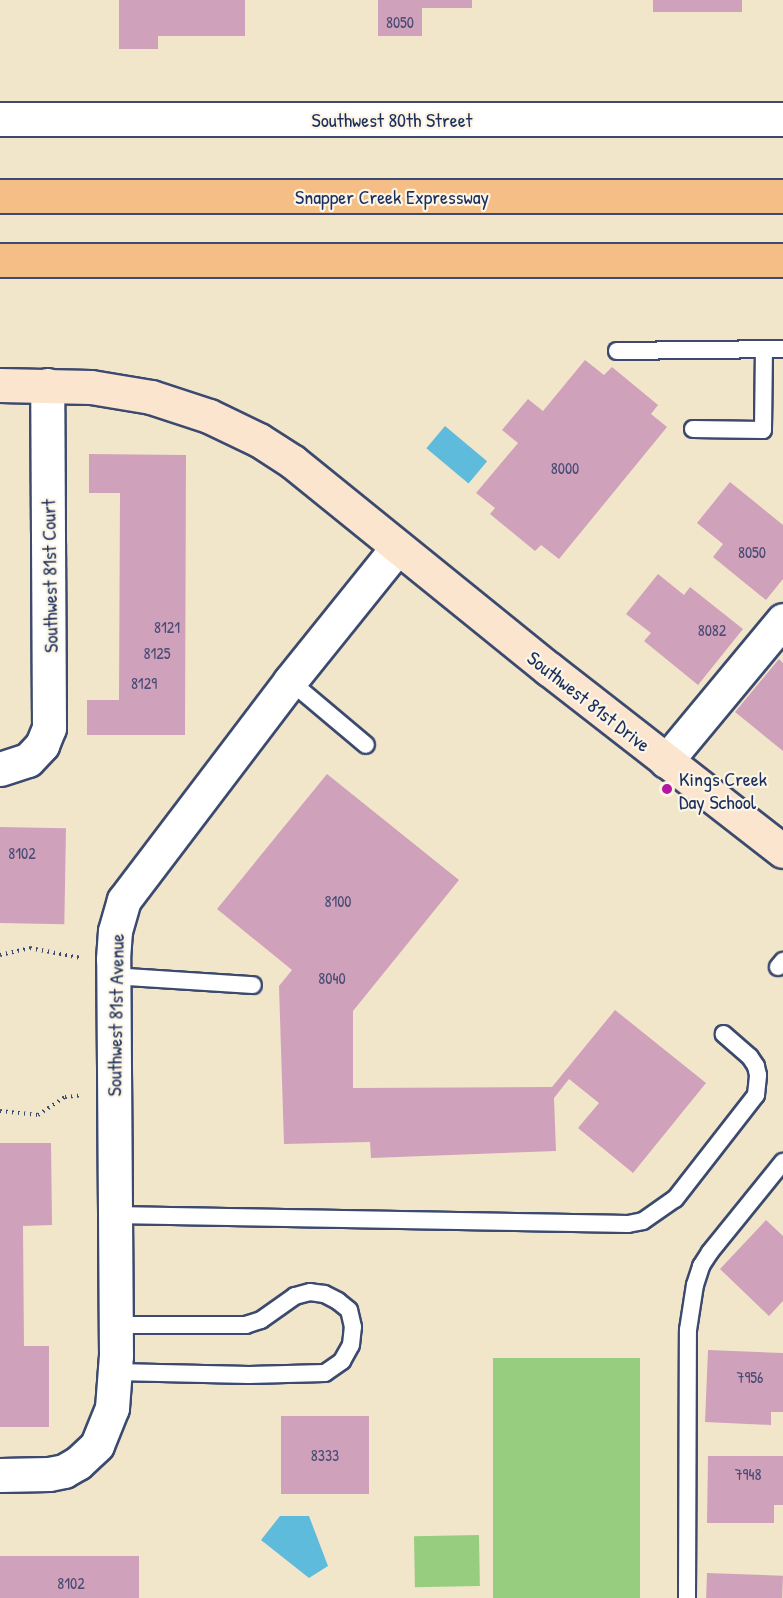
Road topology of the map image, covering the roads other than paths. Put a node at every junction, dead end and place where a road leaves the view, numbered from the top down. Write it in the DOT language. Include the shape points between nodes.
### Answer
graph roads {
  1 [pos="0,119"];
  2 [pos="783,119"];
  3 [pos="0,196"];
  4 [pos="783,196"];
  5 [pos="0,260"];
  6 [pos="783,260"];
  7 [pos="783,349"];
  8 [pos="764,350"];
  9 [pos="617,351"];
  10 [pos="0,385"];
  11 [pos="47,386"];
  12 [pos="693,429"];
  13 [pos="397,548"];
  14 [pos="783,620"];
  15 [pos="290,681"];
  16 [pos="366,745"];
  17 [pos="666,761"];
  18 [pos="14,765"];
  19 [pos="783,851"];
  20 [pos="101,967"];
  21 [pos="253,985"];
  22 [pos="724,1034"];
  23 [pos="783,1162"];
  24 [pos="113,1215"];
  25 [pos="116,1325"];
  26 [pos="115,1372"];
  27 [pos="0,1475"];
  28 [pos="687,1598"];
  1 -- 2 [label="street, Southwest 80th Street"];
  3 -- 4 [label="highway, Snapper Creek Expressway"];
  5 -- 6 [label="highway"];
  7 -- 8 [label="lane"];
  8 -- 9 [label="lane"];
  8 -- 12 [label="lane" via="764,430"];
  10 -- 11 [label="street, Southwest 81st Drive"];
  11 -- 13 [label="street, Southwest 81st Drive" via="91,387 151,398 226,423 292,462"];
  11 -- 18 [label="street, Southwest 81st Court" via="49,728 42,745"];
  13 -- 15 [label="street, Southwest 81st Avenue"];
  13 -- 17 [label="street, Southwest 81st Drive"];
  14 -- 17 [label="street"];
  15 -- 16 [label="lane"];
  15 -- 20 [label="street, Southwest 81st Avenue" via="124,900"];
  17 -- 19 [label="street, Southwest 81st Drive"];
  20 -- 21 [label="lane"];
  20 -- 24 [label="street, Southwest 81st Avenue"];
  22 -- 24 [label="lane" via="756,1066 756,1095 675,1199 643,1221 628,1224"];
  23 -- 28 [label="lane" via="710,1252 695,1285 688,1330"];
  24 -- 25 [label="street, Southwest 81st Avenue"];
  25 -- 26 [label="street, Southwest 81st Avenue"];
  25 -- 26 [label="lane" via="246,1325 261,1320 295,1296 310,1292 338,1300 349,1310 353,1327 351,1345 342,1361 325,1372"];
  26 -- 27 [label="street, Southwest 81st Avenue" via="112,1408 88,1456 64,1471"];
}
